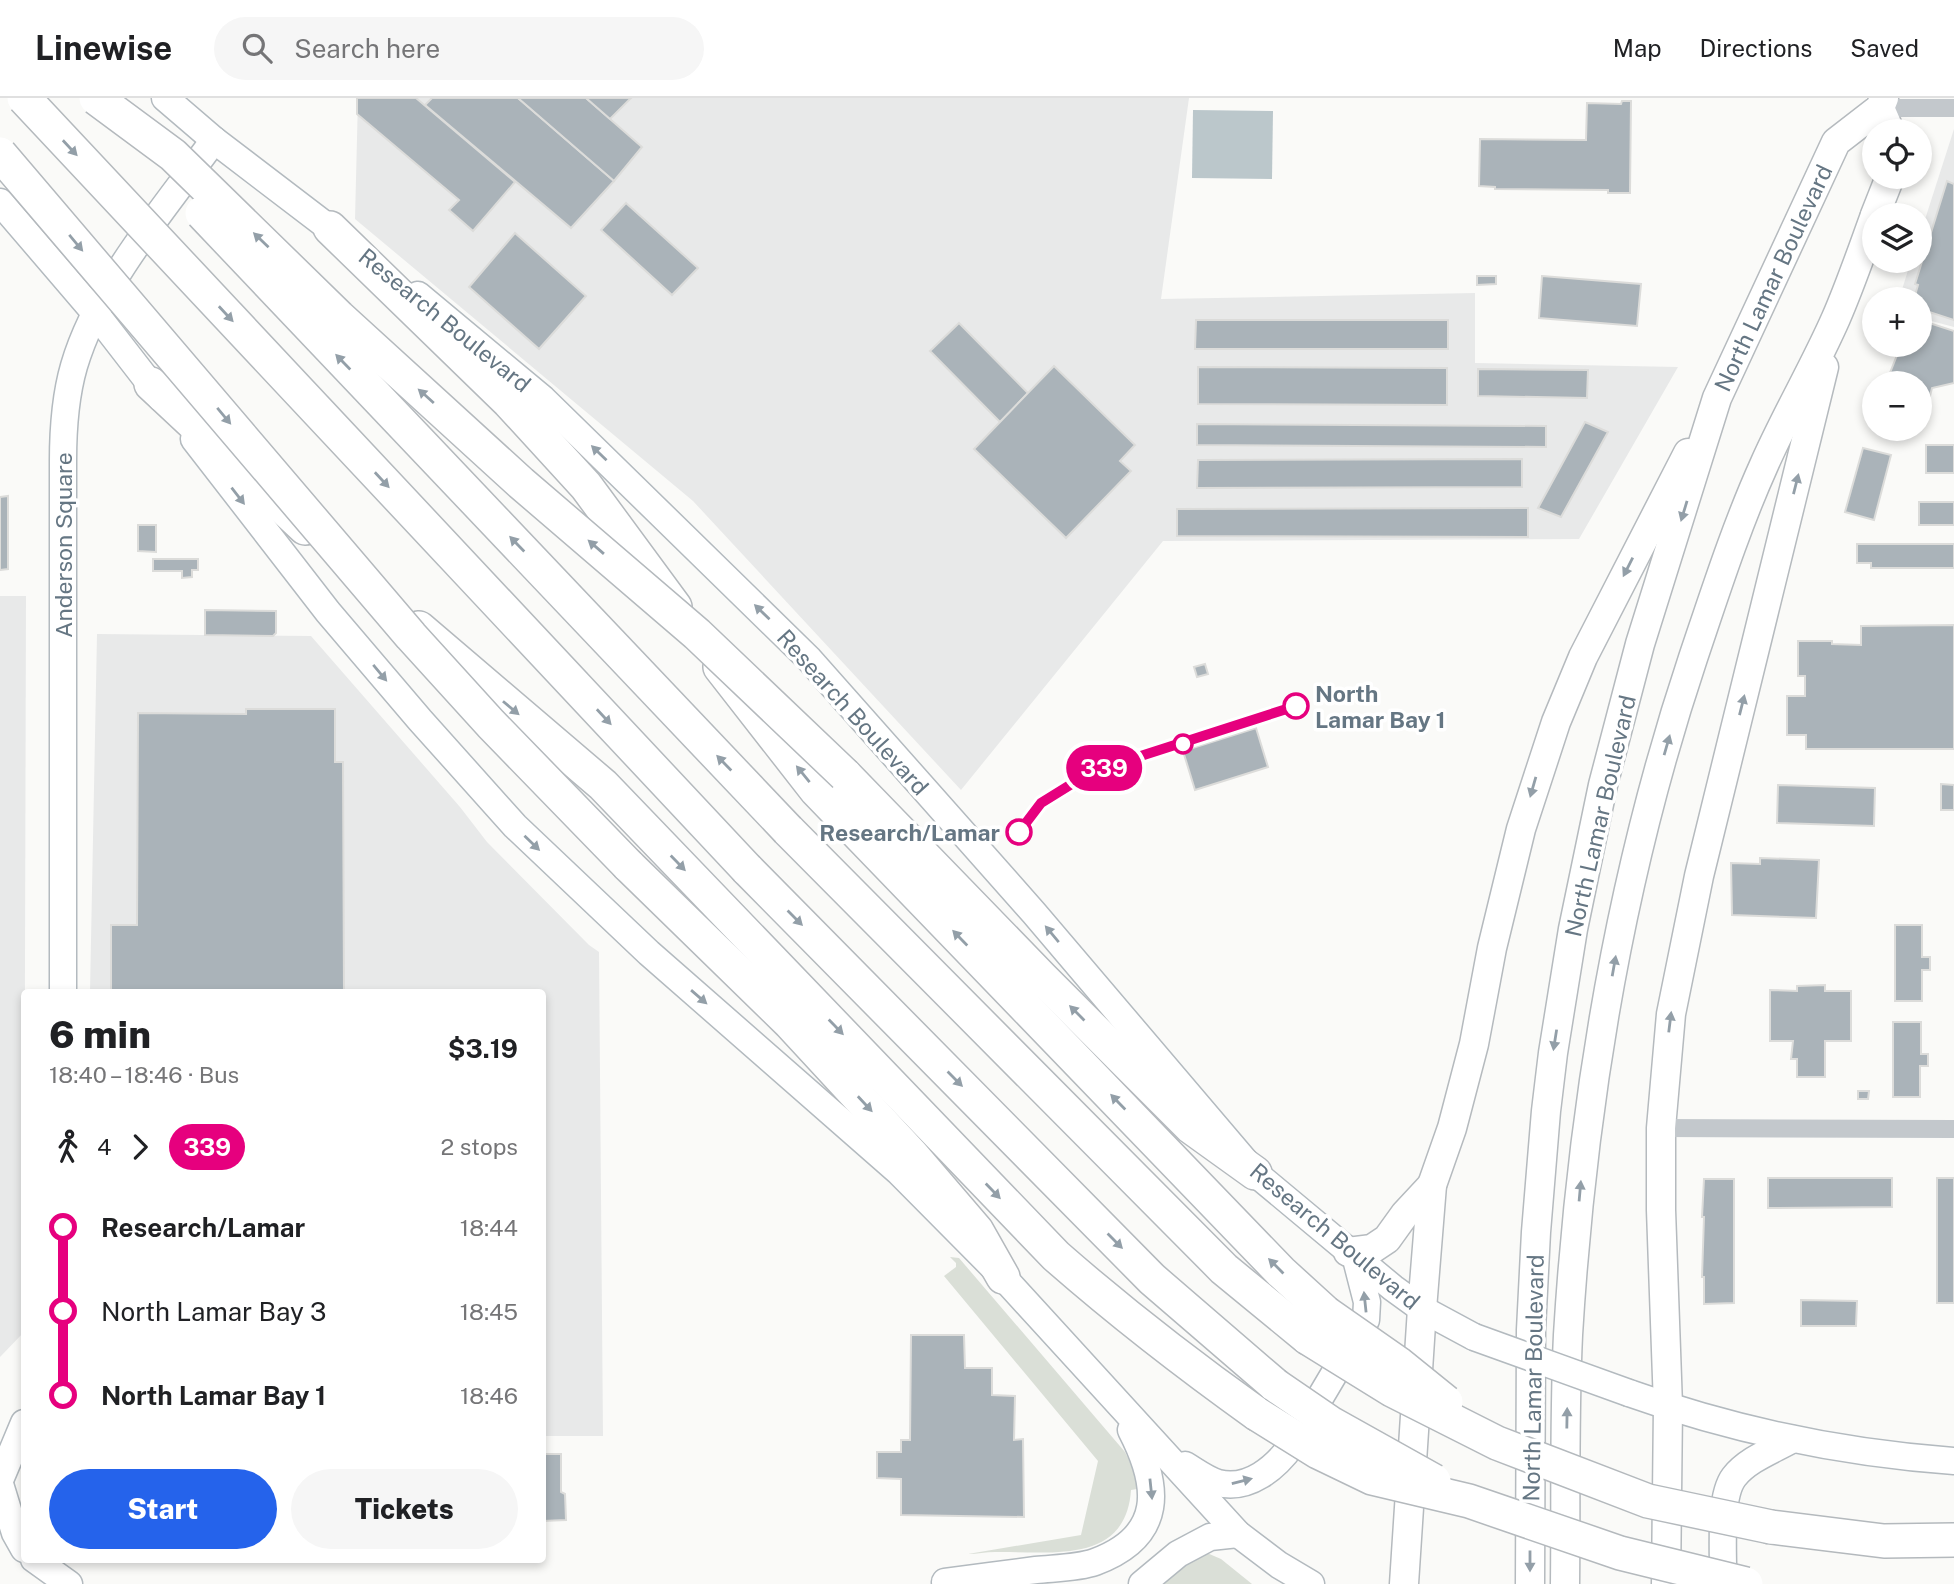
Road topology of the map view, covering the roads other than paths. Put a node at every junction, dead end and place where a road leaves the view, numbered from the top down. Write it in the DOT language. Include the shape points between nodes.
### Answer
graph roads {
  1 [pos="24,98"];
  2 [pos="94,98"];
  3 [pos="165,98"];
  4 [pos="1954,108"];
  5 [pos="1885,112"];
  6 [pos="214,140"];
  7 [pos="0,154"];
  8 [pos="0,202"];
  9 [pos="330,228"];
  10 [pos="1862,251"];
  11 [pos="96,314"];
  12 [pos="1837,317"];
  13 [pos="151,384"];
  14 [pos="1717,398"];
  15 [pos="63,989"];
  16 [pos="1661,1128"];
  17 [pos="1954,1129"];
  18 [pos="1255,1173"];
  19 [pos="1432,1185"];
  20 [pos="1352,1256"];
  21 [pos="1003,1278"];
  22 [pos="1422,1309"];
  23 [pos="1317,1325"];
  24 [pos="1117,1404"];
  25 [pos="1668,1406"];
  26 [pos="21,1419"];
  27 [pos="21,1430"];
  28 [pos="1794,1439"];
  29 [pos="0,1443"];
  30 [pos="1160,1449"];
  31 [pos="1954,1461"];
  32 [pos="0,1482"];
  33 [pos="1469,1501"];
  34 [pos="1238,1534"];
  35 [pos="1954,1540"];
  36 [pos="21,1544"];
  37 [pos="40,1563"];
  38 [pos="941,1583"];
  39 [pos="69,1584"];
  40 [pos="974,1584"];
  41 [pos="1142,1584"];
  42 [pos="1311,1584"];
  43 [pos="1404,1584"];
  44 [pos="1530,1584"];
  45 [pos="1564,1584"];
  46 [pos="1666,1584"];
  47 [pos="1723,1584"];
  48 [pos="1746,1584"];
  1 -- 33 [label="highway, one-way, bridge" via="747,869 1152,1279 1275,1385 1332,1424"];
  18 -- 2 [label="highway, one-way, bridge" via="1191,1127 845,775 697,634 349,326 173,155"];
  23 -- 2 [label="highway, one-way, bridge" via="1224,1269 788,830"];
  3 -- 6 [label="main road, Research Boulevard"];
  4 -- 5 [label="street"];
  5 -- 14 [label="main road, North Lamar Boulevard" via="1836,142"];
  6 -- 9 [label="main road, Research Boulevard"];
  6 -- 11 [label="main road, Anderson Square" via="127,260"];
  7 -- 21 [label="highway, one-way, bridge" via="411,636 628,864 790,1023 912,1155 977,1231"];
  8 -- 11 [label="main road"];
  18 -- 9 [label="main road, Research Boulevard, one-way" via="809,659 543,399"];
  23 -- 9 [label="highway, one-way" via="1272,1263 816,790 750,709 586,486 509,402"];
  10 -- 12 [label="main road, North Lamar Boulevard"];
  11 -- 13 [label="main road"];
  11 -- 15 [label="main road, Anderson Square" via="65,403"];
  16 -- 12 [label="main road, one-way" via="1671,1014 1699,876"];
  45 -- 12 [label="main road, North Lamar Boulevard, one-way" via="1568,1339 1576,1235 1597,1062 1620,936 1653,796 1714,596 1764,464"];
  13 -- 21 [label="main road, one-way" via="328,612 515,826 651,955 899,1172"];
  13 -- 33 [label="highway, one-way, bridge" via="276,502 603,785 1056,1256 1114,1307 1183,1362 1318,1452 1372,1478"];
  14 -- 19 [label="main road, one-way" via="1604,613 1551,734 1521,829 1452,1128"];
  14 -- 44 [label="main road, North Lamar Boulevard, one-way" via="1619,724 1587,859 1559,1012 1535,1245"];
  16 -- 17 [label="street"];
  16 -- 25 [label="main road"];
  18 -- 20 [label="main road, Research Boulevard"];
  19 -- 20 [label="main road" via="1387,1239"];
  19 -- 22 [label="main road"];
  20 -- 22 [label="main road, Research Boulevard"];
  30 -- 20 [label="main road, one-way" via="1227,1485 1263,1474 1281,1460 1366,1320 1367,1302"];
  21 -- 24 [label="main road"];
  22 -- 25 [label="main road, Research Boulevard, bridge" via="1474,1337"];
  22 -- 43 [label="main road"];
  23 -- 35 [label="highway, bridge" via="1399,1364 1497,1443 1648,1501 1772,1527 1884,1541"];
  24 -- 30 [label="main road"];
  24 -- 38 [label="main road, one-way" via="1148,1468 1153,1499 1142,1527 1124,1548 1094,1562"];
  25 -- 28 [label="main road, Research Boulevard"];
  25 -- 46 [label="main road"];
  26 -- 29 [label="main road"];
  27 -- 32 [label="main road"];
  28 -- 31 [label="main road, Research Boulevard"];
  28 -- 47 [label="main road" via="1748,1463 1732,1478 1725,1501"];
  30 -- 34 [label="main road"];
  32 -- 36 [label="main road"];
  33 -- 48 [label="highway, bridge" via="1620,1553"];
  34 -- 41 [label="main road" via="1210,1537 1178,1554"];
  34 -- 42 [label="main road"];
  37 -- 39 [label="main road"];
  38 -- 40 [label="main road"];
}
